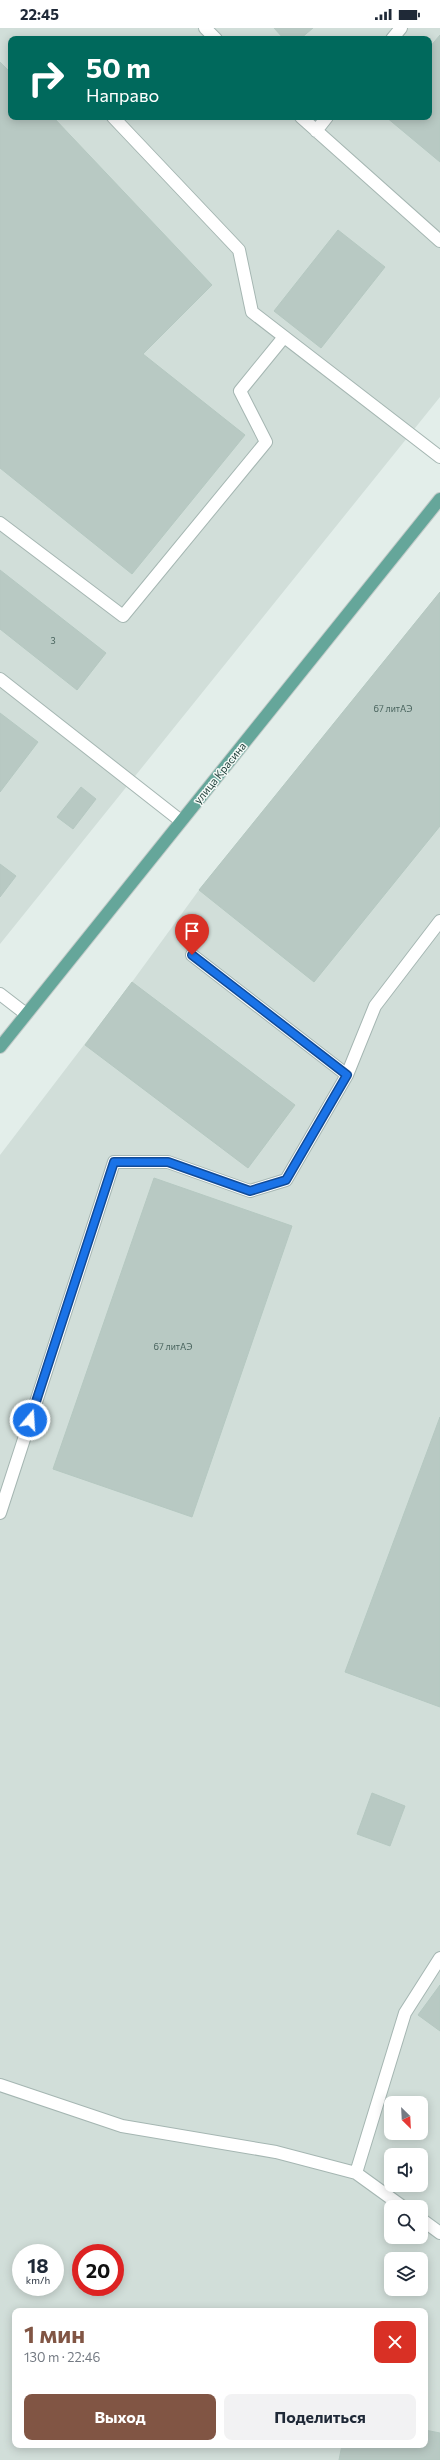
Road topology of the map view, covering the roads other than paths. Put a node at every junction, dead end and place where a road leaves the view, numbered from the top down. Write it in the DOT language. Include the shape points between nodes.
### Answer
graph roads {
  1 [pos="205,28"];
  2 [pos="401,28"];
  3 [pos="213,36"];
  4 [pos="394,36"];
  5 [pos="116,120"];
  6 [pos="304,120"];
  7 [pos="325,120"];
  8 [pos="316,131"];
  9 [pos="440,241"];
  10 [pos="284,337"];
  11 [pos="440,457"];
  12 [pos="440,499"];
  13 [pos="0,523"];
  14 [pos="0,679"];
  15 [pos="181,822"];
  16 [pos="440,920"];
  17 [pos="192,955"];
  18 [pos="0,994"];
  19 [pos="26,1014"];
  20 [pos="0,1047"];
  21 [pos="347,1075"];
  22 [pos="0,1513"];
  23 [pos="440,1958"];
  24 [pos="0,2084"];
  25 [pos="356,2173"];
  26 [pos="394,2200"];
  27 [pos="428,2225"];
  28 [pos="440,2233"];
  1 -- 3 [label="lane"];
  2 -- 4 [label="lane"];
  5 -- 10 [label="lane" via="239,250 252,312"];
  6 -- 8 [label="lane"];
  7 -- 8 [label="lane"];
  8 -- 9 [label="lane"];
  10 -- 11 [label="lane"];
  10 -- 13 [label="lane" via="240,391 266,442 123,616"];
  12 -- 15 [label="main road, улица Красина"];
  14 -- 15 [label="lane"];
  15 -- 19 [label="main road, улица Красина"];
  16 -- 21 [label="lane" via="375,1006"];
  17 -- 21 [label="lane"];
  18 -- 19 [label="lane"];
  19 -- 20 [label="main road, улица Красина"];
  21 -- 22 [label="lane" via="286,1180 250,1191 168,1162 114,1162"];
  23 -- 25 [label="lane" via="405,2013"];
  24 -- 25 [label="lane" via="122,2126 276,2152"];
  25 -- 26 [label="lane"];
  27 -- 28 [label="lane"];
}
